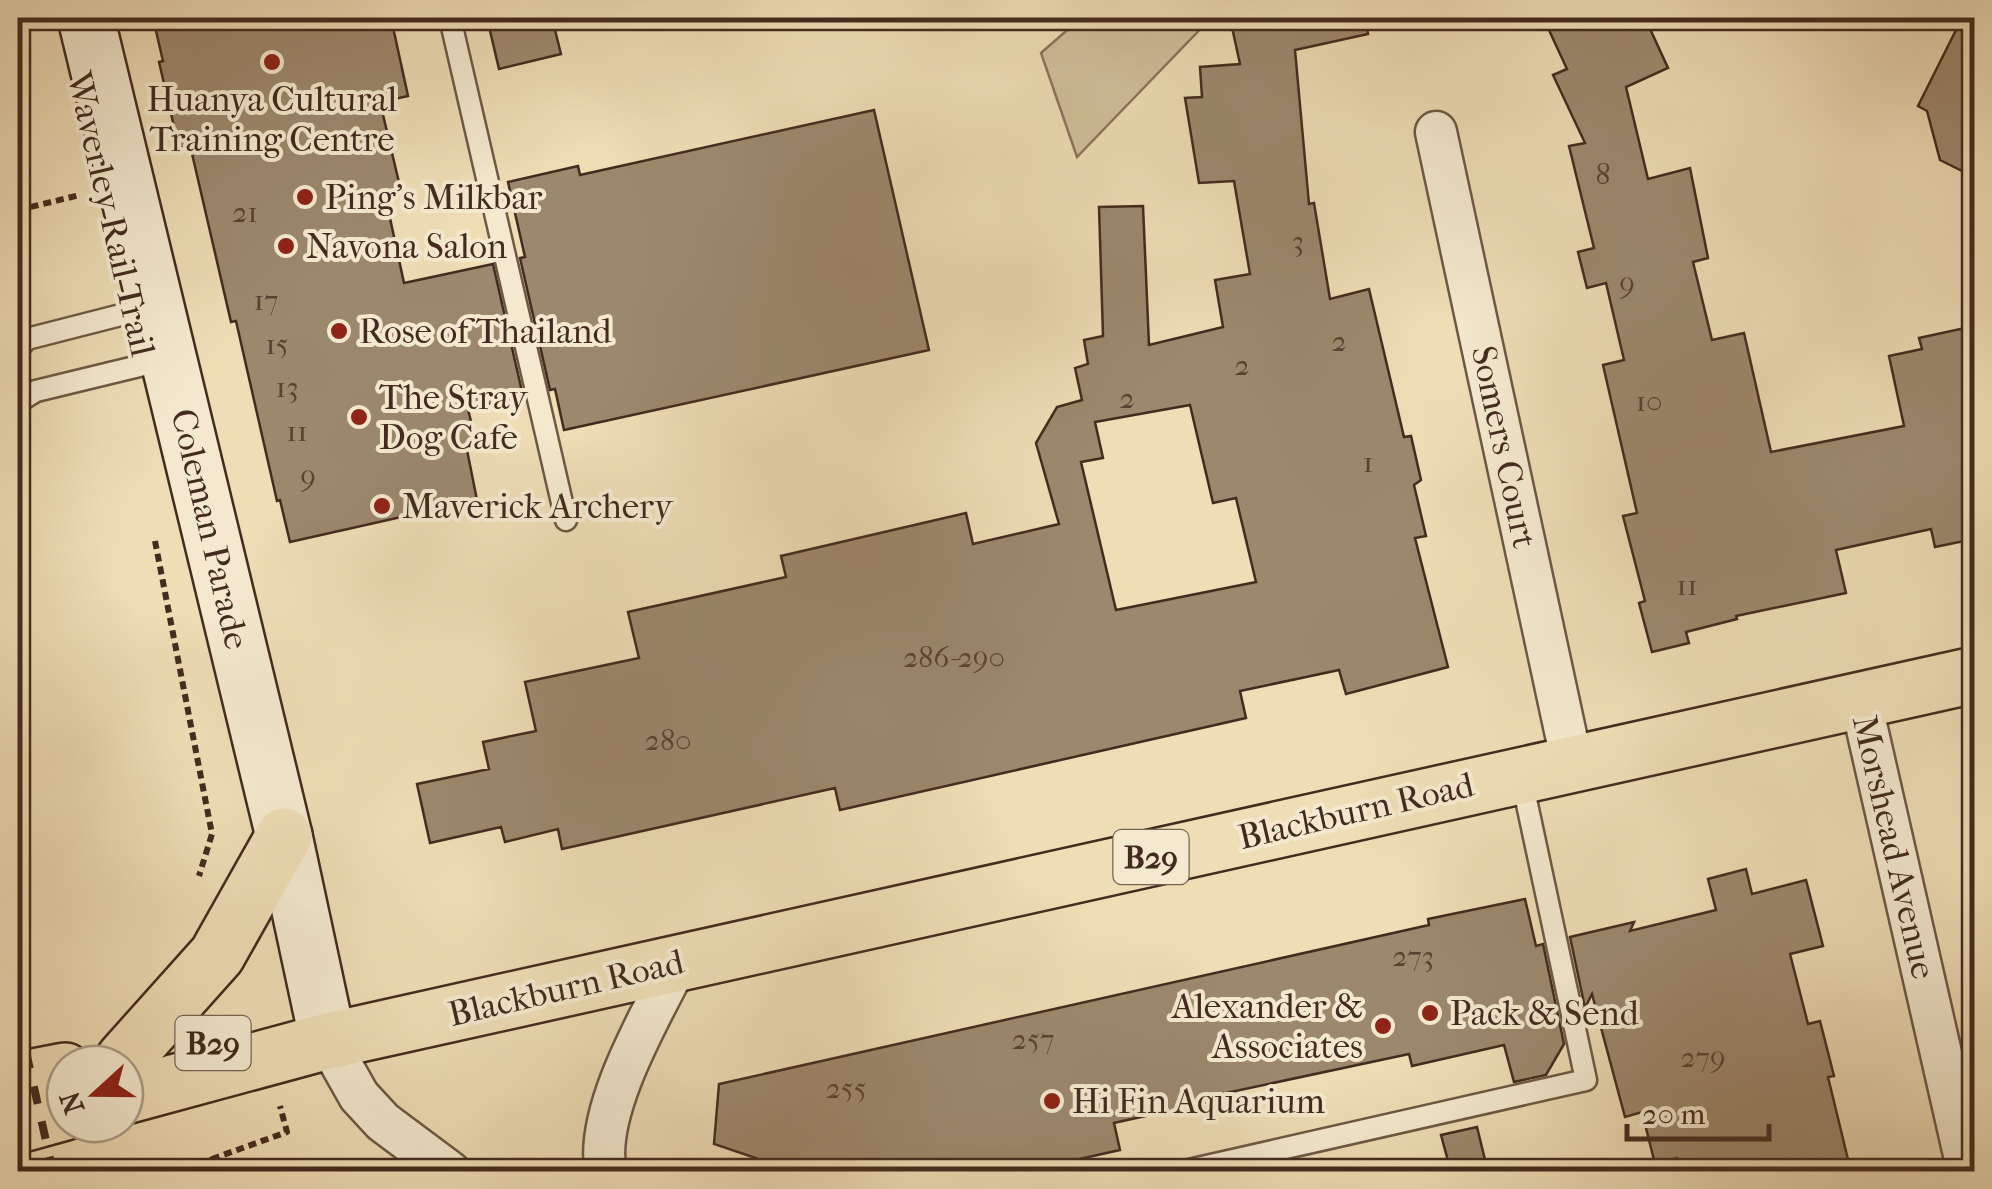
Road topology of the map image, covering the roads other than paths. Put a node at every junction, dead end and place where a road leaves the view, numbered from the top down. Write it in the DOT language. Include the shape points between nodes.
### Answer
graph roads {
  1 [pos="86,18"];
  2 [pos="450,18"];
  3 [pos="1436,132"];
  4 [pos="156,306"];
  5 [pos="18,349"];
  6 [pos="170,359"];
  7 [pos="18,402"];
  8 [pos="566,520"];
  9 [pos="1974,675"];
  10 [pos="1860,698"];
  11 [pos="1546,769"];
  12 [pos="284,836"];
  13 [pos="678,962"];
  14 [pos="328,1041"];
  15 [pos="141,1044"];
  16 [pos="145,1065"];
  17 [pos="45,1074"];
  18 [pos="18,1080"];
  19 [pos="45,1117"];
  20 [pos="18,1124"];
  21 [pos="450,1172"];
  22 [pos="606,1172"];
  23 [pos="1180,1172"];
  24 [pos="1968,1172"];
  1 -- 4 [label="street, Coleman Parade"];
  2 -- 8 [label="lane"];
  3 -- 11 [label="street, Somers Court"];
  4 -- 5 [label="lane" via="27,339"];
  4 -- 6 [label="street, Coleman Parade"];
  6 -- 7 [label="lane" via="36,391"];
  6 -- 12 [label="street, Coleman Parade"];
  9 -- 10 [label="main road, Blackburn Road / B29"];
  10 -- 11 [label="main road, Blackburn Road / B29"];
  10 -- 24 [label="street, Morshead Avenue"];
  11 -- 13 [label="main road, Blackburn Road / B29"];
  11 -- 23 [label="lane" via="1586,1080"];
  12 -- 14 [label="street, Coleman Parade"];
  12 -- 15 [label="main road" via="217,955"];
  13 -- 14 [label="main road, Blackburn Road / B29"];
  13 -- 22 [label="street" via="616,1086"];
  14 -- 16 [label="main road, Blackburn Road / B29" via="261,1035"];
  14 -- 21 [label="street" via="358,1096"];
  17 -- 18 [label="main road"];
  19 -- 20 [label="main road"];
}
